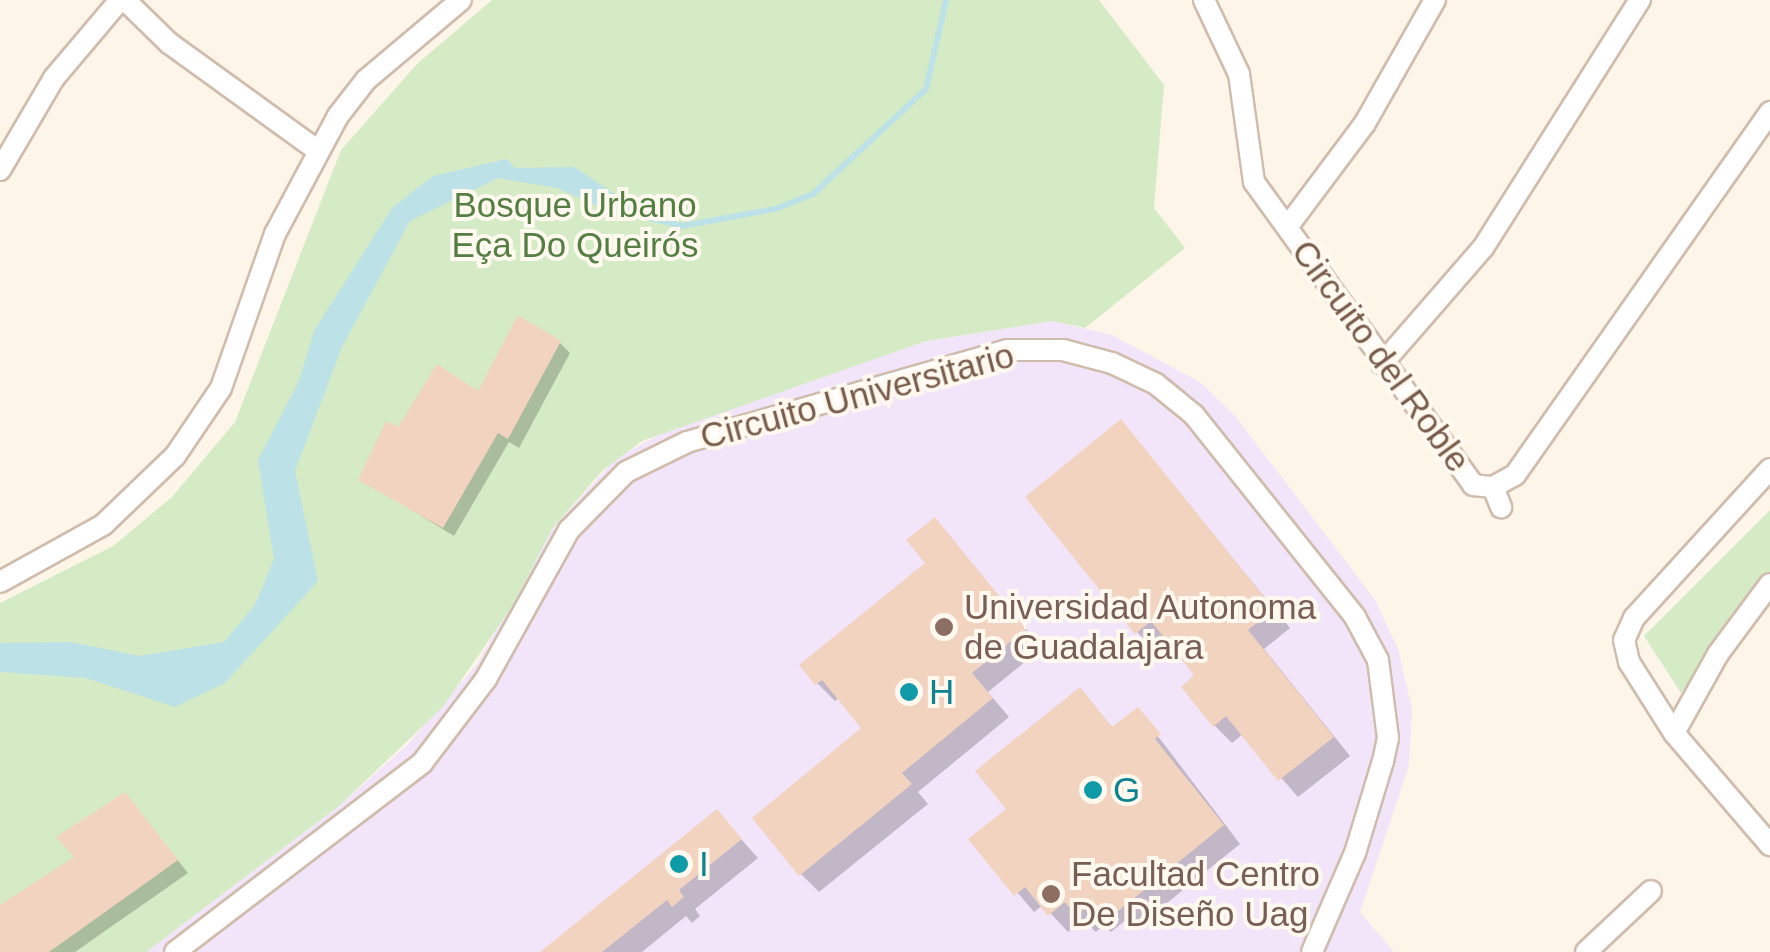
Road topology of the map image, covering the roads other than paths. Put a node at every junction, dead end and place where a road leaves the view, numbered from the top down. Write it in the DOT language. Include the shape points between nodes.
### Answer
graph roads {
  1 [pos="123,0"];
  2 [pos="461,0"];
  3 [pos="1435,0"];
  4 [pos="1640,0"];
  5 [pos="1215,6"];
  6 [pos="1770,112"];
  7 [pos="317,150"];
  8 [pos="0,170"];
  9 [pos="1288,226"];
  10 [pos="1382,364"];
  11 [pos="1770,469"];
  12 [pos="0,582"];
  13 [pos="1770,584"];
  14 [pos="1674,733"];
  15 [pos="1770,844"];
  16 [pos="1651,892"];
  17 [pos="175,952"];
  18 [pos="1312,952"];
  19 [pos="1586,952"];
  1 -- 7 [label="street" via="169,43"];
  1 -- 8 [label="street" via="54,78"];
  2 -- 7 [label="street" via="366,80"];
  3 -- 9 [label="street" via="1365,123"];
  4 -- 10 [label="street" via="1482,248"];
  5 -- 9 [label="street, Circuito del Roble" via="1239,74 1254,182"];
  6 -- 10 [label="street, Circuito del Roble" via="1497,497 1473,485"];
  7 -- 12 [label="street" via="275,234 221,388 200,423 148,485 103,525"];
  9 -- 10 [label="street, Circuito del Roble"];
  11 -- 14 [label="street" via="1634,618 1624,640 1629,662"];
  13 -- 14 [label="street" via="1718,654"];
  14 -- 15 [label="street"];
  16 -- 19 [label="street"];
  17 -- 18 [label="street, Circuito Universitario" via="422,763 486,679 569,530 626,472 687,442 1007,350 1063,350 1112,362 1156,384 1194,415 1354,618 1378,660 1388,738 1376,795"];
}
